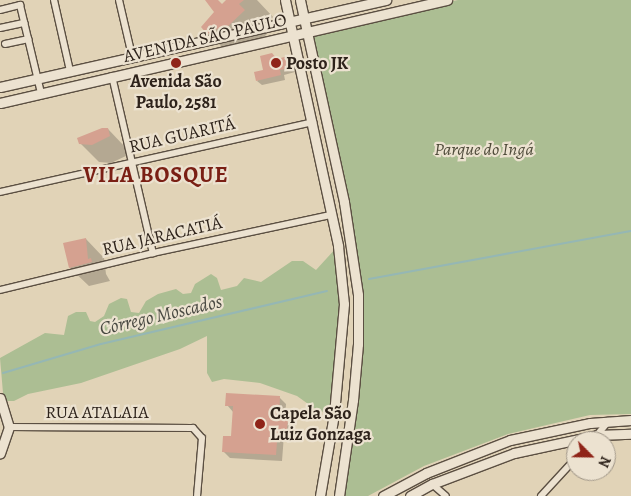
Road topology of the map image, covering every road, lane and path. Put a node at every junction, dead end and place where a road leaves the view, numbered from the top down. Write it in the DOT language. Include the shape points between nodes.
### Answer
graph roads {
  1 [pos="54,0"];
  2 [pos="119,0"];
  3 [pos="285,0"];
  4 [pos="300,0"];
  5 [pos="386,0"];
  6 [pos="448,0"];
  7 [pos="0,10"];
  8 [pos="304,17"];
  9 [pos="289,20"];
  10 [pos="24,22"];
  11 [pos="0,28"];
  12 [pos="307,31"];
  13 [pos="292,35"];
  14 [pos="28,39"];
  15 [pos="5,44"];
  16 [pos="132,56"];
  17 [pos="70,71"];
  18 [pos="112,76"];
  19 [pos="38,79"];
  20 [pos="0,87"];
  21 [pos="41,93"];
  22 [pos="0,103"];
  23 [pos="313,122"];
  24 [pos="134,162"];
  25 [pos="0,192"];
  26 [pos="331,215"];
  27 [pos="153,253"];
  28 [pos="0,290"];
  29 [pos="0,398"];
  30 [pos="631,420"];
  31 [pos="609,421"];
  32 [pos="9,427"];
  33 [pos="601,431"];
  34 [pos="631,434"];
  35 [pos="616,436"];
  36 [pos="566,443"];
  37 [pos="0,453"];
  38 [pos="566,469"];
  39 [pos="432,484"];
  40 [pos="197,496"];
  41 [pos="320,496"];
  42 [pos="339,496"];
  43 [pos="383,496"];
  44 [pos="410,496"];
  45 [pos="446,496"];
  46 [pos="541,496"];
  1 -- 17 [label="street"];
  2 -- 16 [label="street"];
  3 -- 9 [label="main road"];
  4 -- 8 [label="main road"];
  5 -- 8 [label="main road, AVENIDA SÃO PAULO"];
  6 -- 12 [label="main road, AVENIDA SÃO PAULO"];
  7 -- 10 [label="street" via="20,5"];
  8 -- 9 [label="main road, AVENIDA SÃO PAULO"];
  8 -- 12 [label="main road"];
  9 -- 13 [label="main road"];
  9 -- 16 [label="main road, AVENIDA SÃO PAULO"];
  10 -- 11 [label="street"];
  10 -- 14 [label="street"];
  12 -- 13 [label="main road, AVENIDA SÃO PAULO"];
  12 -- 42 [label="main road" via="344,202 358,295 354,400"];
  13 -- 18 [label="main road, AVENIDA SÃO PAULO"];
  13 -- 23 [label="main road"];
  14 -- 15 [label="street"];
  14 -- 19 [label="street"];
  16 -- 17 [label="main road, AVENIDA SÃO PAULO"];
  17 -- 19 [label="main road, AVENIDA SÃO PAULO"];
  18 -- 21 [label="main road, AVENIDA SÃO PAULO"];
  18 -- 24 [label="street"];
  19 -- 20 [label="main road, AVENIDA SÃO PAULO"];
  19 -- 21 [label="street"];
  21 -- 22 [label="main road, AVENIDA SÃO PAULO"];
  23 -- 24 [label="street, RUA GUARITÁ"];
  23 -- 26 [label="main road"];
  24 -- 25 [label="street, RUA GUARITÁ"];
  24 -- 27 [label="street"];
  26 -- 27 [label="street, RUA JARACATIÁ"];
  26 -- 41 [label="main road" via="340,261 343,340"];
  27 -- 28 [label="street, RUA JARACATIÁ"];
  29 -- 32 [label="main road"];
  30 -- 31 [label="main road"];
  31 -- 33 [label="street"];
  31 -- 43 [label="main road" via="510,440 426,473"];
  32 -- 37 [label="main road"];
  32 -- 40 [label="street, RUA ATALAIA" via="196,429 202,438"];
  34 -- 35 [label="main road"];
  36 -- 39 [label="main road" via="514,453"];
  38 -- 46 [label="street"];
  39 -- 44 [label="main road"];
  39 -- 45 [label="street"];
}
